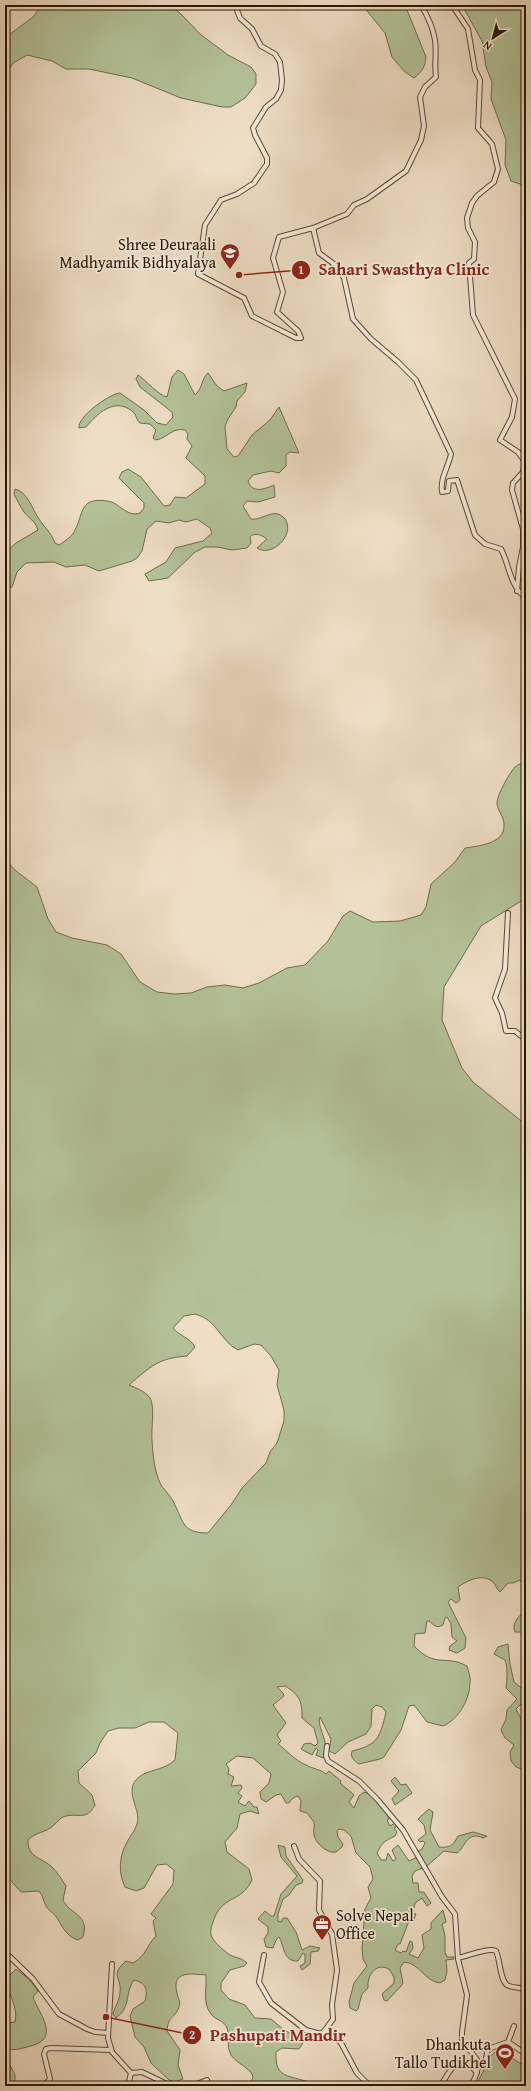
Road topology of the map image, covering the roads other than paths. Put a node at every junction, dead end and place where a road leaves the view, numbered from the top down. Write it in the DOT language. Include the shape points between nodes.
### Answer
graph roads {
  1 [pos="234,5"];
  2 [pos="421,5"];
  3 [pos="452,5"];
  4 [pos="314,228"];
  5 [pos="517,591"];
  6 [pos="526,598"];
  7 [pos="508,913"];
  8 [pos="526,1040"];
  9 [pos="327,1746"];
  10 [pos="294,1846"];
  11 [pos="5,1952"];
  12 [pos="264,1955"];
  13 [pos="458,1958"];
  14 [pos="112,1964"];
  15 [pos="526,1990"];
  16 [pos="514,2026"];
  17 [pos="326,2029"];
  18 [pos="108,2034"];
  19 [pos="508,2042"];
  20 [pos="111,2050"];
  21 [pos="526,2054"];
  22 [pos="478,2064"];
  23 [pos="132,2073"];
  24 [pos="477,2073"];
  25 [pos="44,2086"];
  26 [pos="128,2086"];
  27 [pos="187,2086"];
  28 [pos="191,2086"];
  29 [pos="208,2086"];
  30 [pos="370,2086"];
  31 [pos="440,2086"];
  32 [pos="470,2086"];
  1 -- 4 [label="street" via="240,18 252,29 261,46 275,54 280,62 282,88 253,128 268,161 254,184 221,200 205,226 198,274 244,298 252,316 296,338 301,338 298,331 277,312 283,292 273,258 279,237"];
  2 -- 4 [label="street" via="428,17 435,40 436,78 425,87 420,97 424,126 411,162 398,178 367,199 354,204 347,214"];
  3 -- 5 [label="street" via="468,29 475,70 480,80 478,128 492,144 498,169 494,182 476,196 467,218 475,249 468,273 473,315 515,399 512,417 500,440 518,452 525,462 523,472 513,483 512,490 522,528 523,547"];
  4 -- 5 [label="street" via="319,253 338,267 344,278 354,319 371,339 416,380 451,454 441,480 442,492 448,491 449,481 457,480 475,535 485,544 501,549"];
  5 -- 6 [label="street"];
  7 -- 8 [label="street" via="505,969 495,998 506,1031 515,1032"];
  9 -- 13 [label="street" via="328,1761 359,1781 403,1830 442,1897 455,1914"];
  10 -- 17 [label="street" via="299,1859 320,1881 319,1910 332,1934 336,1975 333,2019"];
  11 -- 18 [label="street" via="33,1979 59,2014 87,2029"];
  12 -- 17 [label="street" via="259,1982 271,2003 306,2030 321,2034"];
  13 -- 15 [label="street" via="493,1949 498,1956 503,1981 509,1986"];
  13 -- 22 [label="street" via="467,1995 462,2040"];
  14 -- 18 [label="street"];
  16 -- 19 [label="street"];
  17 -- 30 [label="street" via="341,2043 357,2073"];
  18 -- 20 [label="street"];
  19 -- 21 [label="street"];
  19 -- 22 [label="street" via="490,2047 485,2062"];
  20 -- 23 [label="street"];
  20 -- 25 [label="street" via="46,2049 44,2054 50,2079"];
  22 -- 24 [label="street"];
  23 -- 26 [label="street"];
  23 -- 27 [label="street" via="142,2072 167,2084"];
  24 -- 31 [label="street" via="467,2062 458,2063 453,2066"];
  24 -- 32 [label="street"];
  28 -- 29 [label="street" via="207,2080"];
}
